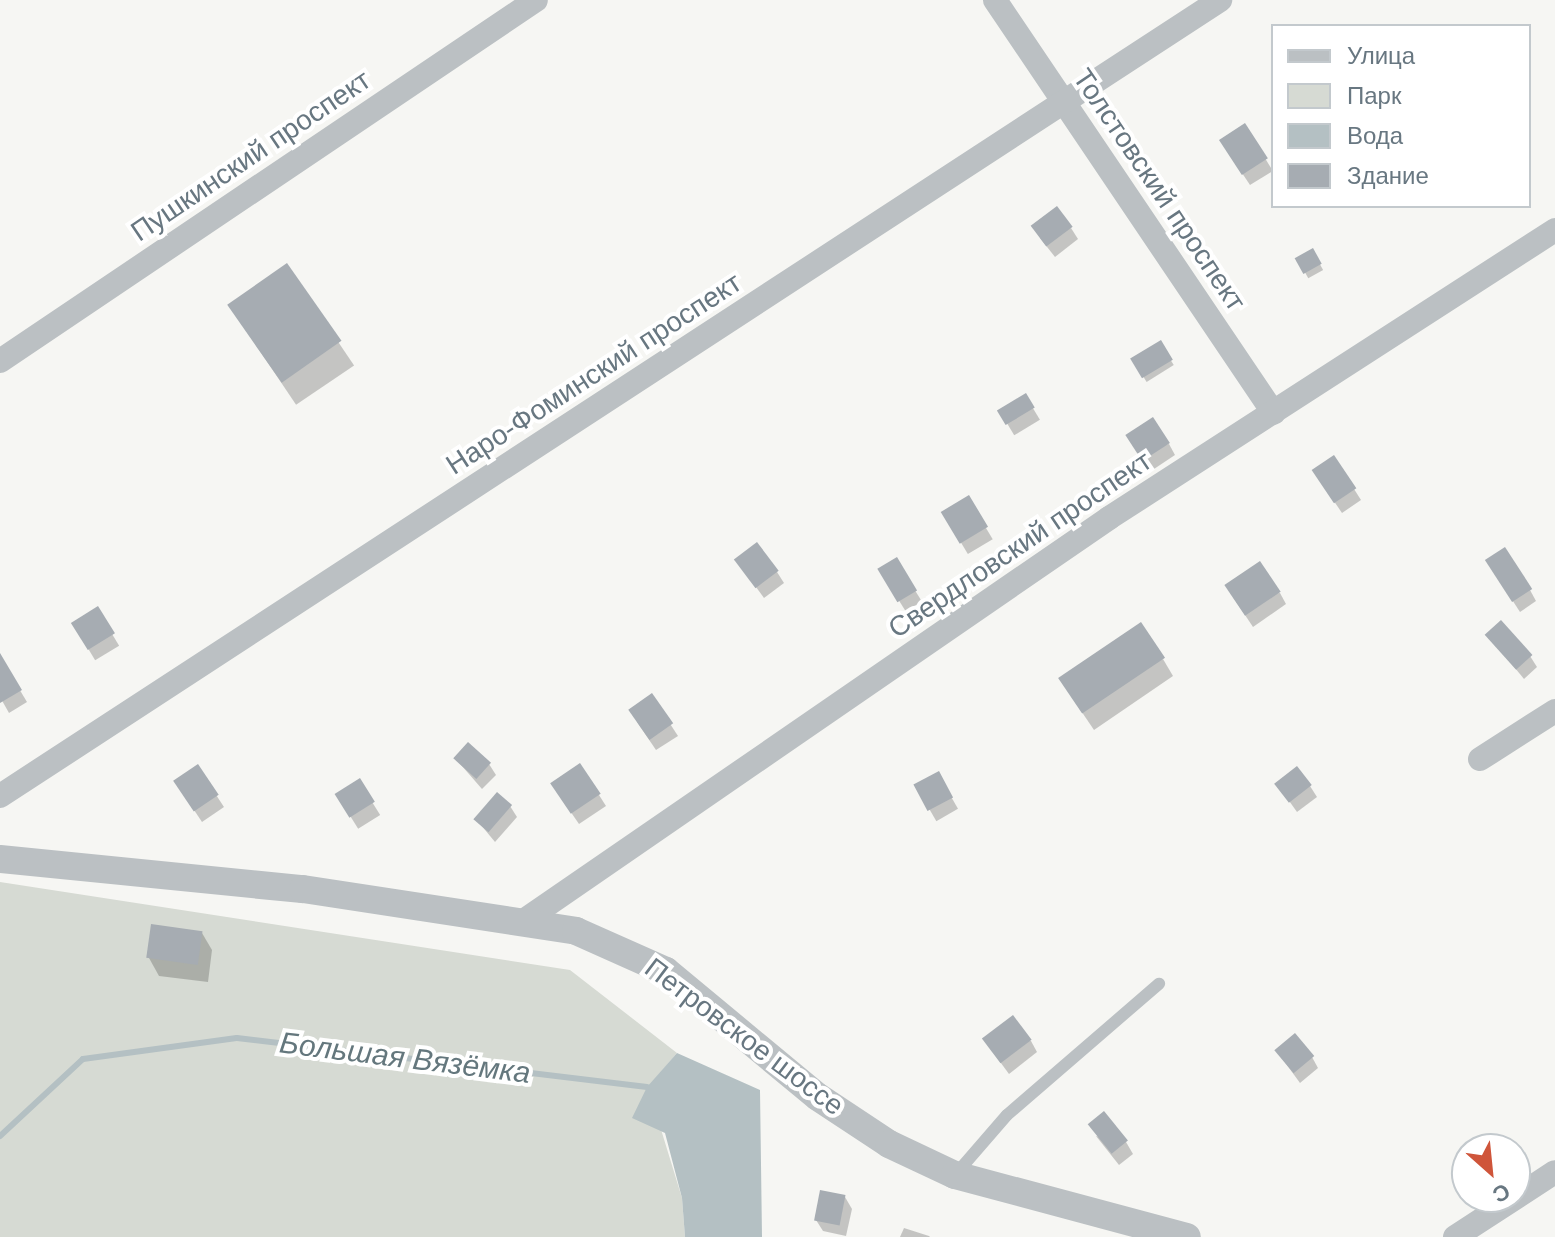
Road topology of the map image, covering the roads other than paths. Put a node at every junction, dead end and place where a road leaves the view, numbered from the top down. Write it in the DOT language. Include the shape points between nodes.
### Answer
graph roads {
  1 [pos="536,0"];
  2 [pos="995,0"];
  3 [pos="1220,0"];
  4 [pos="1063,105"];
  5 [pos="1555,230"];
  6 [pos="0,361"];
  7 [pos="1274,413"];
  8 [pos="1555,711"];
  9 [pos="1480,759"];
  10 [pos="0,796"];
  11 [pos="0,859"];
  12 [pos="525,920"];
  13 [pos="1159,984"];
  14 [pos="1555,1172"];
  15 [pos="955,1175"];
  16 [pos="1187,1237"];
  17 [pos="1455,1237"];
  1 -- 6 [label="street, Пушкинский проспект"];
  2 -- 4 [label="street, Толстовский проспект"];
  3 -- 4 [label="street, Наро-Фоминский проспект"];
  4 -- 7 [label="street, Толстовский проспект"];
  4 -- 10 [label="street, Наро-Фоминский проспект"];
  5 -- 7 [label="street, Свердловский проспект"];
  7 -- 12 [label="street, Свердловский проспект" via="1109,518"];
  8 -- 9 [label="street"];
  11 -- 12 [label="street, Петровское шоссе" via="303,889"];
  12 -- 15 [label="street, Петровское шоссе" via="576,931 644,958 818,1097 889,1144"];
  13 -- 15 [label="lane" via="1007,1115"];
  14 -- 17 [label="street"];
  15 -- 16 [label="street, Петровское шоссе"];
}
